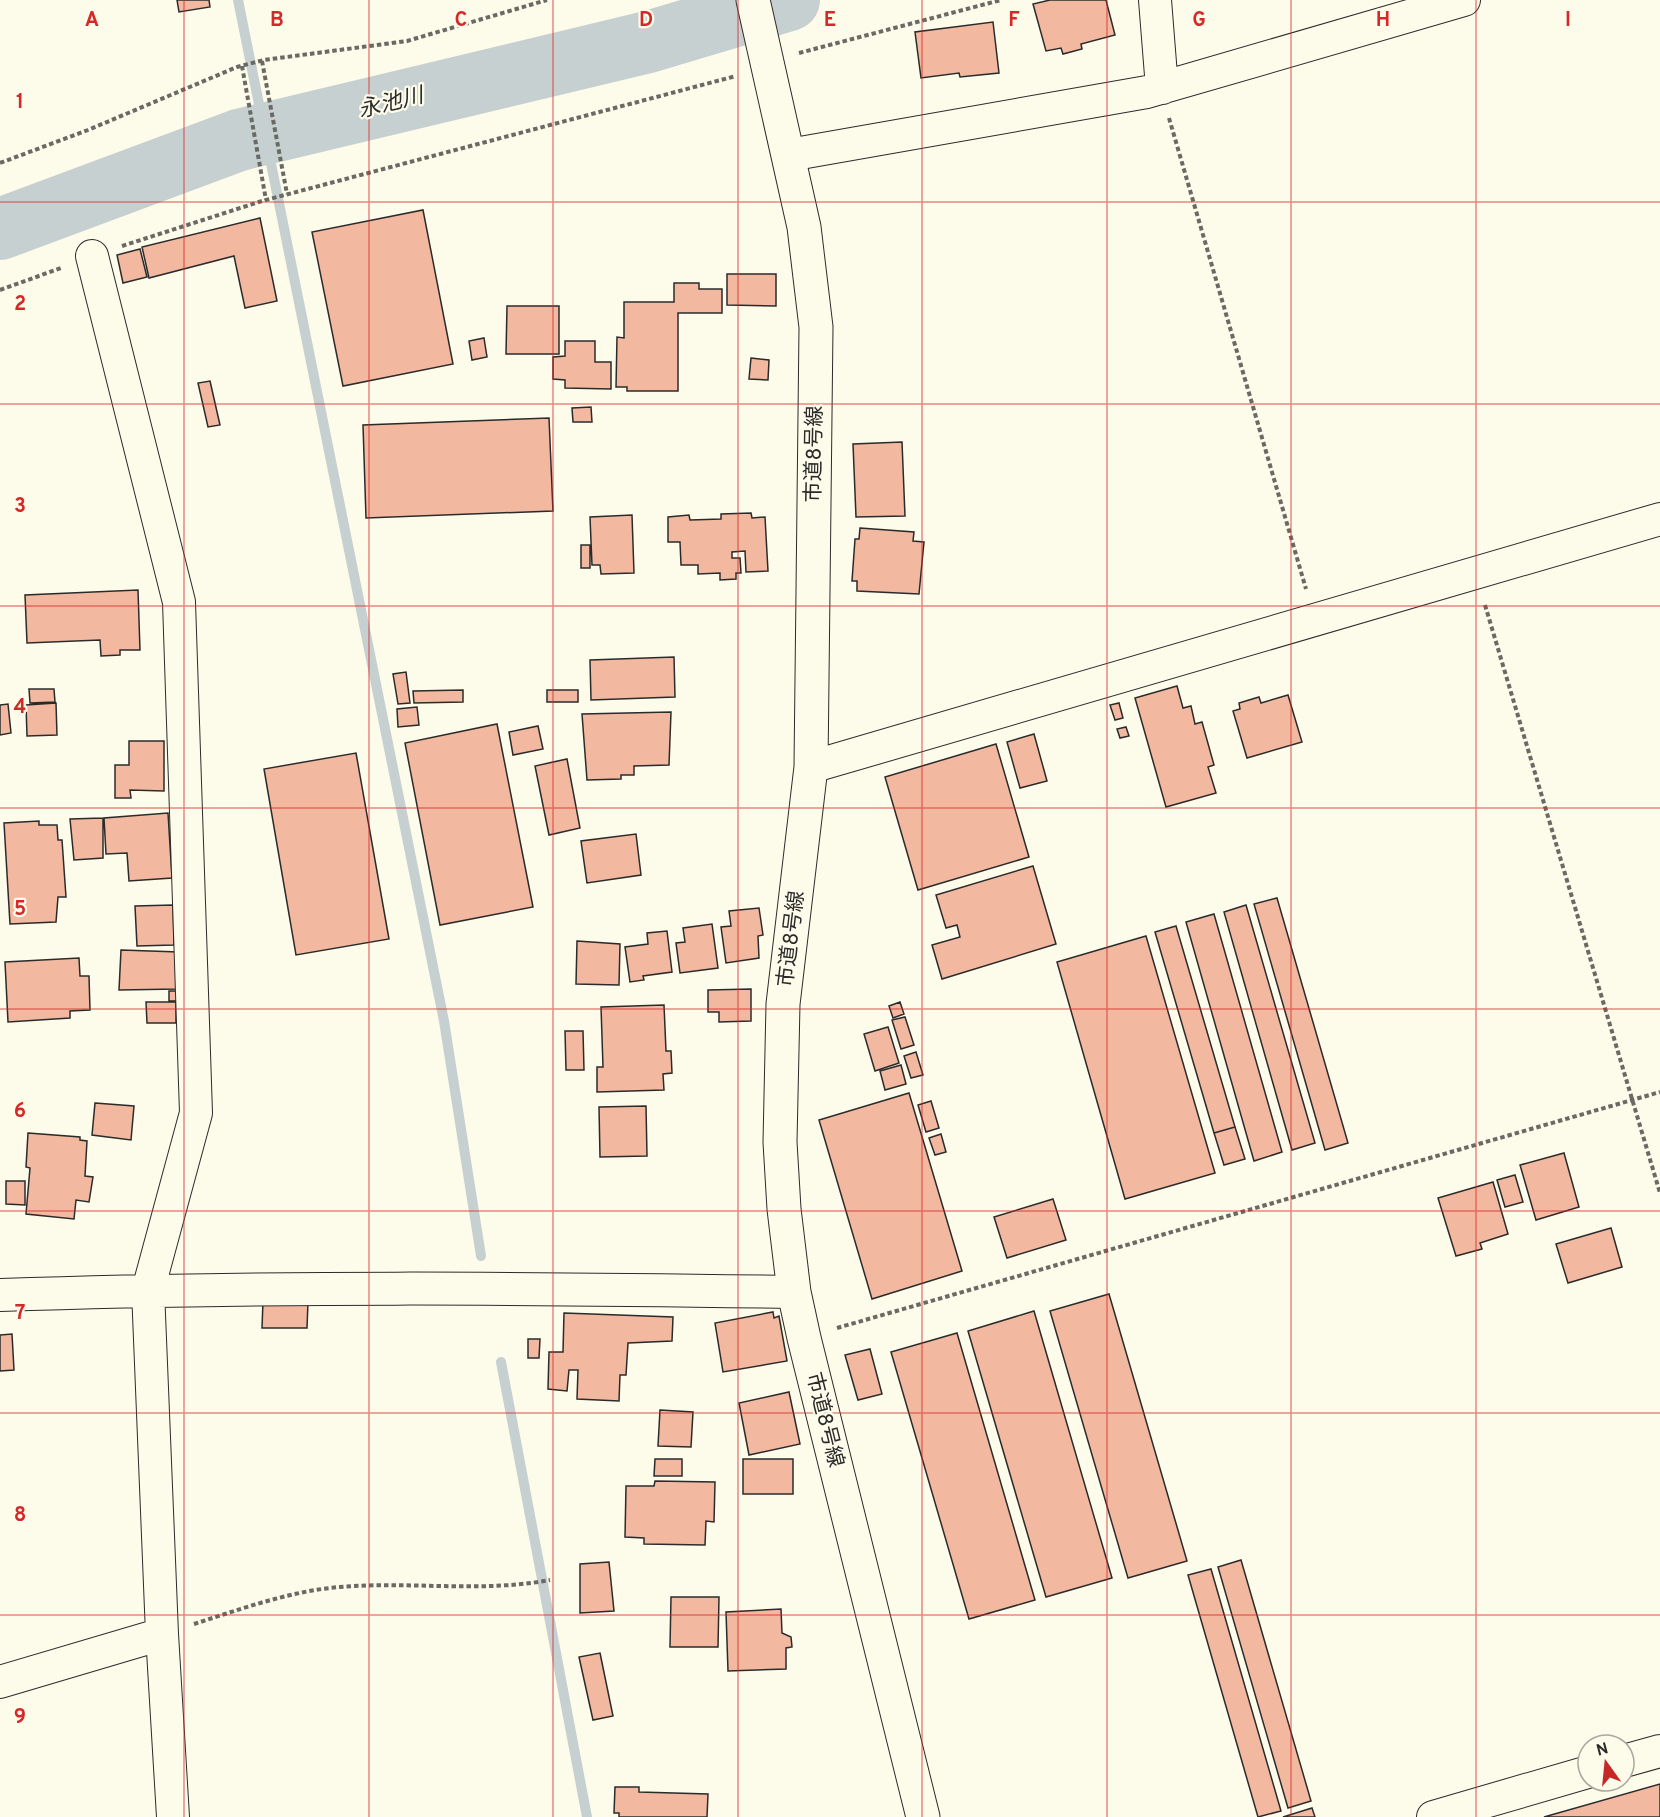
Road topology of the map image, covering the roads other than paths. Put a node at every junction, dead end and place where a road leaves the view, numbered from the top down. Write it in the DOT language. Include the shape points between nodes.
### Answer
graph roads {
  1 [pos="753,0"];
  2 [pos="1155,0"];
  3 [pos="1464,0"];
  4 [pos="1162,88"];
  5 [pos="789,155"];
  6 [pos="92,256"];
  7 [pos="1660,519"];
  8 [pos="811,767"];
  9 [pos="148,1290"];
  10 [pos="794,1292"];
  11 [pos="0,1295"];
  12 [pos="162,1634"];
  13 [pos="0,1682"];
  14 [pos="1660,1751"];
  15 [pos="1636,1758"];
  16 [pos="1576,1775"];
  17 [pos="173,1817"];
  18 [pos="923,1817"];
  19 [pos="1433,1817"];
  1 -- 5 [label="street, 市道8号線"];
  2 -- 4 [label="street"];
  3 -- 4 [label="street"];
  4 -- 5 [label="street"];
  5 -- 8 [label="street, 市道8号線" via="804,227 816,327"];
  6 -- 9 [label="street" via="179,602 196,1113"];
  7 -- 8 [label="street"];
  8 -- 10 [label="street, 市道8号線" via="783,1005 780,1142"];
  9 -- 10 [label="street" via="528,1288"];
  9 -- 11 [label="street"];
  9 -- 12 [label="street"];
  10 -- 18 [label="street, 市道8号線"];
  12 -- 13 [label="street"];
  12 -- 17 [label="street"];
  14 -- 15 [label="street"];
  16 -- 19 [label="street"];
}
